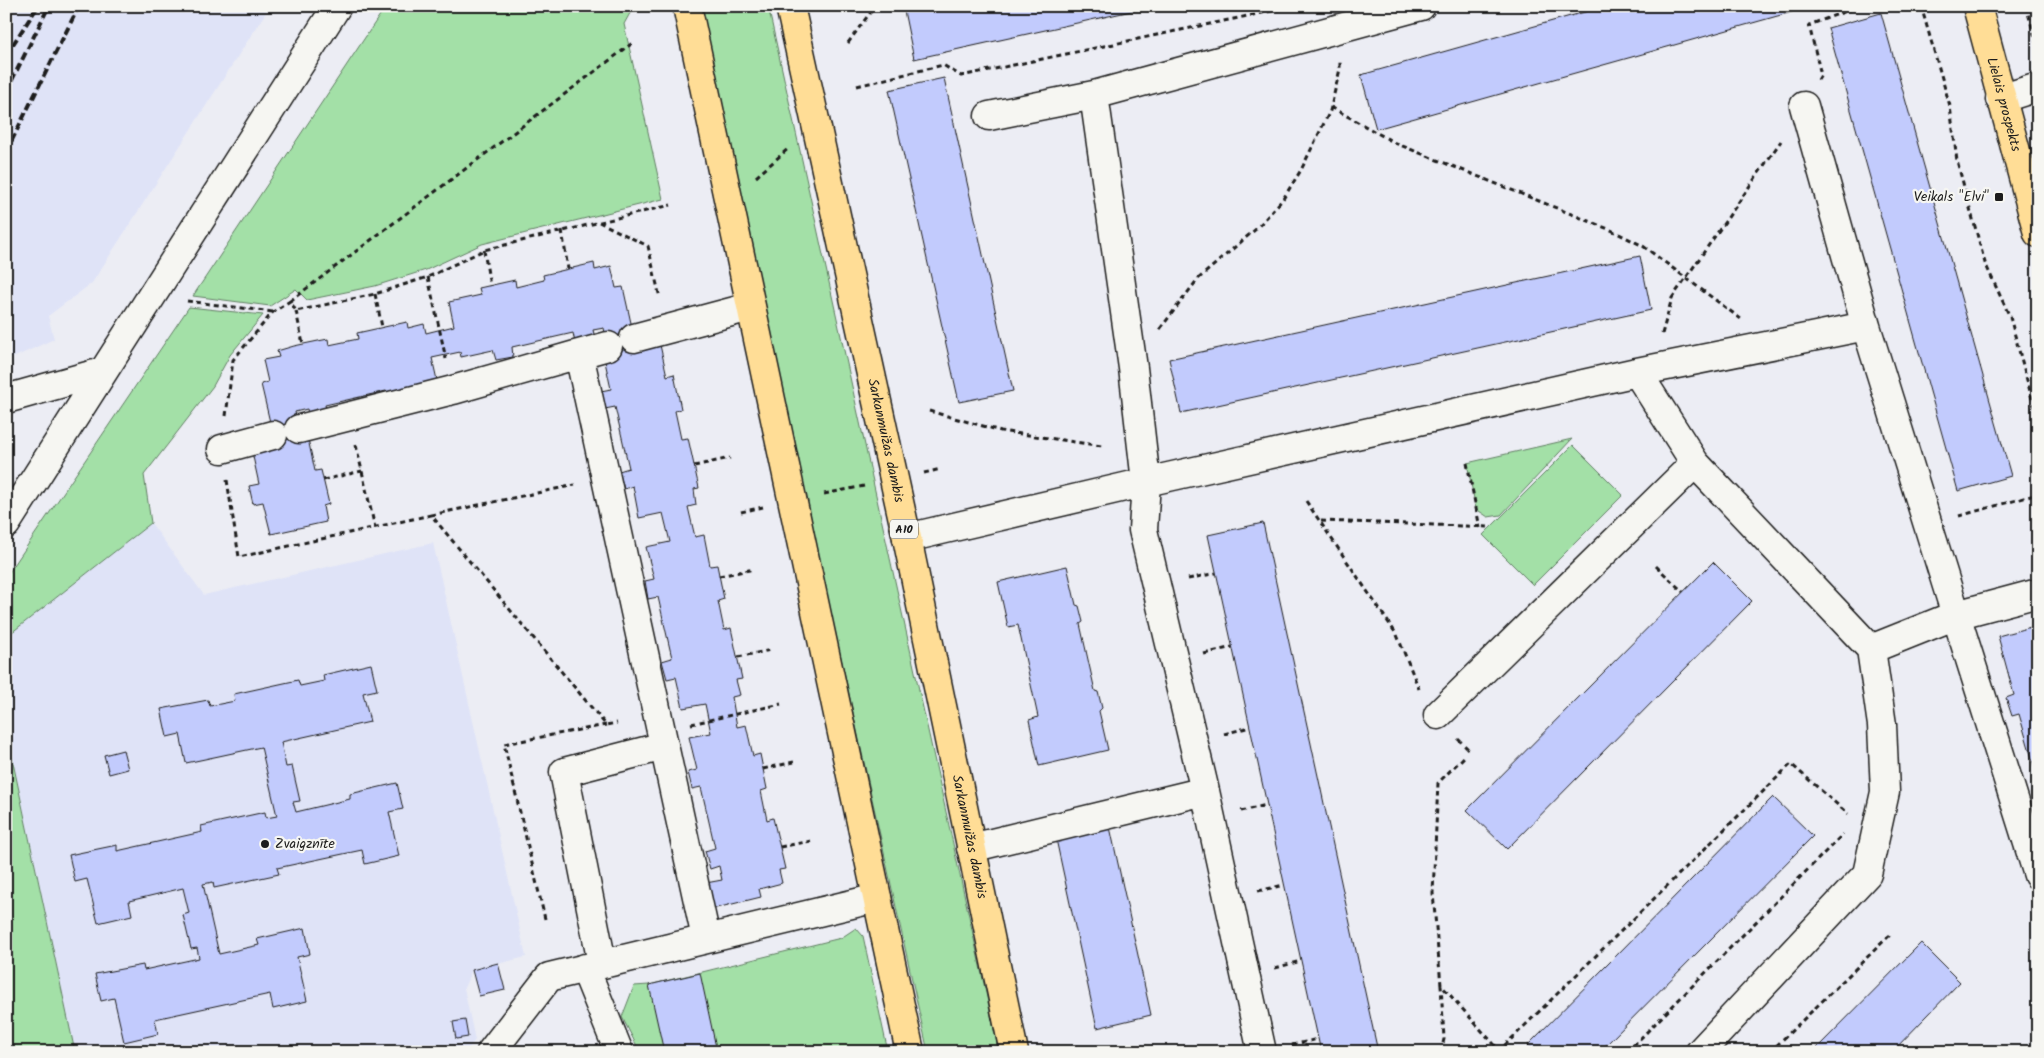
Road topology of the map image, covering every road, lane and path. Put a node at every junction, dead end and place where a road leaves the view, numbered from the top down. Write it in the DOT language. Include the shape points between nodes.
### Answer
graph roads {
  1 [pos="337,6"];
  2 [pos="687,6"];
  3 [pos="790,6"];
  4 [pos="875,6"];
  5 [pos="1292,6"];
  6 [pos="1421,6"];
  7 [pos="1849,6"];
  8 [pos="1860,6"];
  9 [pos="1921,6"];
  10 [pos="1977,6"];
  11 [pos="2026,6"];
  12 [pos="1846,11"];
  13 [pos="1338,30"];
  14 [pos="634,42"];
  15 [pos="848,44"];
  16 [pos="2038,48"];
  17 [pos="857,86"];
  18 [pos="2038,87"];
  19 [pos="1094,95"];
  20 [pos="2000,99"];
  21 [pos="1804,106"];
  22 [pos="1331,107"];
  23 [pos="989,116"];
  24 [pos="796,143"];
  25 [pos="749,183"];
  26 [pos="671,205"];
  27 [pos="598,222"];
  28 [pos="562,230"];
  29 [pos="2038,233"];
  30 [pos="484,250"];
  31 [pos="568,269"];
  32 [pos="428,277"];
  33 [pos="1685,279"];
  34 [pos="490,286"];
  35 [pos="375,294"];
  36 [pos="184,300"];
  37 [pos="290,301"];
  38 [pos="662,307"];
  39 [pos="750,307"];
  40 [pos="296,311"];
  41 [pos="273,312"];
  42 [pos="1866,326"];
  43 [pos="382,327"];
  44 [pos="634,338"];
  45 [pos="303,344"];
  46 [pos="1777,345"];
  47 [pos="608,346"];
  48 [pos="579,354"];
  49 [pos="1133,368"];
  50 [pos="102,372"];
  51 [pos="1637,372"];
  52 [pos="453,390"];
  53 [pos="6,398"];
  54 [pos="928,411"];
  55 [pos="350,416"];
  56 [pos="2038,422"];
  57 [pos="299,429"];
  58 [pos="273,435"];
  59 [pos="1102,446"];
  60 [pos="222,449"];
  61 [pos="730,458"];
  62 [pos="1467,463"];
  63 [pos="1695,463"];
  64 [pos="694,466"];
  65 [pos="941,469"];
  66 [pos="362,471"];
  67 [pos="923,473"];
  68 [pos="607,479"];
  69 [pos="323,480"];
  70 [pos="1146,482"];
  71 [pos="868,485"];
  72 [pos="823,494"];
  73 [pos="2038,494"];
  74 [pos="1306,501"];
  75 [pos="765,507"];
  76 [pos="741,512"];
  77 [pos="431,515"];
  78 [pos="1320,521"];
  79 [pos="6,524"];
  80 [pos="1927,525"];
  81 [pos="1491,527"];
  82 [pos="375,528"];
  83 [pos="1480,528"];
  84 [pos="907,538"];
  85 [pos="1656,566"];
  86 [pos="754,569"];
  87 [pos="1216,572"];
  88 [pos="719,576"];
  89 [pos="1182,581"];
  90 [pos="1683,592"];
  91 [pos="2038,593"];
  92 [pos="1956,615"];
  93 [pos="1232,647"];
  94 [pos="1871,649"];
  95 [pos="771,650"];
  96 [pos="1198,655"];
  97 [pos="738,657"];
  98 [pos="781,704"];
  99 [pos="1438,715"];
  100 [pos="1250,727"];
  101 [pos="661,731"];
  102 [pos="1216,736"];
  103 [pos="1470,751"];
  104 [pos="1464,757"];
  105 [pos="794,762"];
  106 [pos="763,769"];
  107 [pos="1205,791"];
  108 [pos="1267,805"];
  109 [pos="1233,812"];
  110 [pos="1856,821"];
  111 [pos="1849,828"];
  112 [pos="811,841"];
  113 [pos="780,847"];
  114 [pos="971,848"];
  115 [pos="2038,876"];
  116 [pos="1284,885"];
  117 [pos="1250,892"];
  118 [pos="877,898"];
  119 [pos="1892,933"];
  120 [pos="706,938"];
  121 [pos="1301,961"];
  122 [pos="594,966"];
  123 [pos="1267,970"];
  124 [pos="1440,985"];
  125 [pos="1318,1039"];
  126 [pos="1273,1049"];
  127 [pos="1500,1051"];
  128 [pos="491,1052"];
  129 [pos="619,1052"];
  130 [pos="910,1052"];
  131 [pos="1014,1052"];
  132 [pos="1441,1052"];
  133 [pos="1627,1052"];
  134 [pos="1700,1052"];
  135 [pos="1770,1052"];
  1 -- 50 [label="street"];
  2 -- 39 [label="main road"];
  3 -- 84 [label="main road, Sarkanmuižas dambis / A10"];
  4 -- 15 [label="path"];
  5 -- 17 [label="path" via="961,76 943,65"];
  6 -- 13 [label="street"];
  7 -- 12 [label="path"];
  8 -- 12 [label="path"];
  9 -- 56 [label="path" via="1950,106 1957,161 1985,263 2010,317"];
  10 -- 20 [label="main road, Lielais prospekts"];
  11 -- 16 [label="path"];
  12 -- 21 [label="path" via="1809,24 1821,75"];
  13 -- 19 [label="street"];
  13 -- 22 [label="path" via="1340,69"];
  14 -- 37 [label="path"];
  18 -- 20 [label="street"];
  19 -- 23 [label="street"];
  19 -- 49 [label="street"];
  20 -- 29 [label="main road, Lielais prospekts"];
  21 -- 33 [label="path"];
  21 -- 42 [label="street"];
  22 -- 33 [label="path" via="1395,143 1611,230 1643,246"];
  22 -- 49 [label="path" via="1301,170 1283,199 1257,228 1198,279"];
  24 -- 25 [label="path"];
  26 -- 27 [label="path"];
  27 -- 28 [label="path"];
  27 -- 38 [label="path" via="648,246"];
  28 -- 30 [label="path"];
  28 -- 31 [label="path"];
  30 -- 32 [label="path"];
  30 -- 34 [label="path"];
  32 -- 35 [label="path"];
  32 -- 52 [label="path"];
  33 -- 46 [label="path"];
  33 -- 51 [label="path" via="1672,298 1661,337"];
  35 -- 40 [label="path"];
  35 -- 43 [label="path"];
  36 -- 41 [label="path"];
  37 -- 40 [label="path"];
  37 -- 41 [label="path"];
  39 -- 44 [label="street"];
  39 -- 118 [label="main road"];
  40 -- 45 [label="path"];
  41 -- 60 [label="path" via="233,360"];
  42 -- 46 [label="street"];
  42 -- 80 [label="street"];
  46 -- 51 [label="street"];
  47 -- 48 [label="street"];
  48 -- 52 [label="street"];
  48 -- 68 [label="street"];
  49 -- 70 [label="street"];
  50 -- 53 [label="street"];
  50 -- 79 [label="street"];
  51 -- 63 [label="street"];
  51 -- 70 [label="street"];
  52 -- 55 [label="street"];
  54 -- 59 [label="path" via="1001,431"];
  55 -- 57 [label="street"];
  55 -- 66 [label="path"];
  58 -- 60 [label="street"];
  60 -- 82 [label="path" via="239,557"];
  61 -- 64 [label="path"];
  62 -- 83 [label="path"];
  63 -- 94 [label="street"];
  63 -- 99 [label="street"];
  65 -- 67 [label="path"];
  66 -- 69 [label="path"];
  66 -- 82 [label="path"];
  68 -- 77 [label="path"];
  68 -- 101 [label="street"];
  70 -- 84 [label="street"];
  70 -- 107 [label="street" via="1143,530"];
  71 -- 72 [label="path"];
  73 -- 80 [label="path"];
  74 -- 78 [label="path"];
  75 -- 76 [label="path"];
  77 -- 82 [label="path"];
  77 -- 101 [label="path" via="606,725"];
  78 -- 83 [label="path"];
  78 -- 99 [label="path" via="1397,635 1424,702"];
  80 -- 92 [label="street"];
  81 -- 83 [label="path"];
  84 -- 114 [label="main road, Sarkanmuižas dambis / A10"];
  85 -- 90 [label="path"];
  86 -- 88 [label="path"];
  87 -- 89 [label="path"];
  91 -- 92 [label="street"];
  92 -- 94 [label="street"];
  92 -- 115 [label="street"];
  93 -- 96 [label="path"];
  94 -- 134 [label="street" via="1882,725 1885,792 1867,874"];
  95 -- 97 [label="path"];
  98 -- 101 [label="path"];
  99 -- 103 [label="path"];
  100 -- 102 [label="path"];
  101 -- 120 [label="street"];
  101 -- 122 [label="street" via="564,772"];
  104 -- 124 [label="path" via="1438,783 1433,893"];
  105 -- 106 [label="path"];
  107 -- 114 [label="street"];
  107 -- 126 [label="street"];
  108 -- 109 [label="path"];
  110 -- 127 [label="path" via="1791,764"];
  111 -- 133 [label="path"];
  112 -- 113 [label="path"];
  114 -- 131 [label="main road, Sarkanmuižas dambis / A10"];
  116 -- 117 [label="path"];
  118 -- 120 [label="street"];
  118 -- 130 [label="main road"];
  119 -- 135 [label="path"];
  120 -- 122 [label="street"];
  121 -- 123 [label="path"];
  122 -- 128 [label="street" via="549,977"];
  122 -- 129 [label="street"];
  124 -- 127 [label="path"];
  124 -- 132 [label="path" via="1444,1039"];
  125 -- 126 [label="path"];
}
